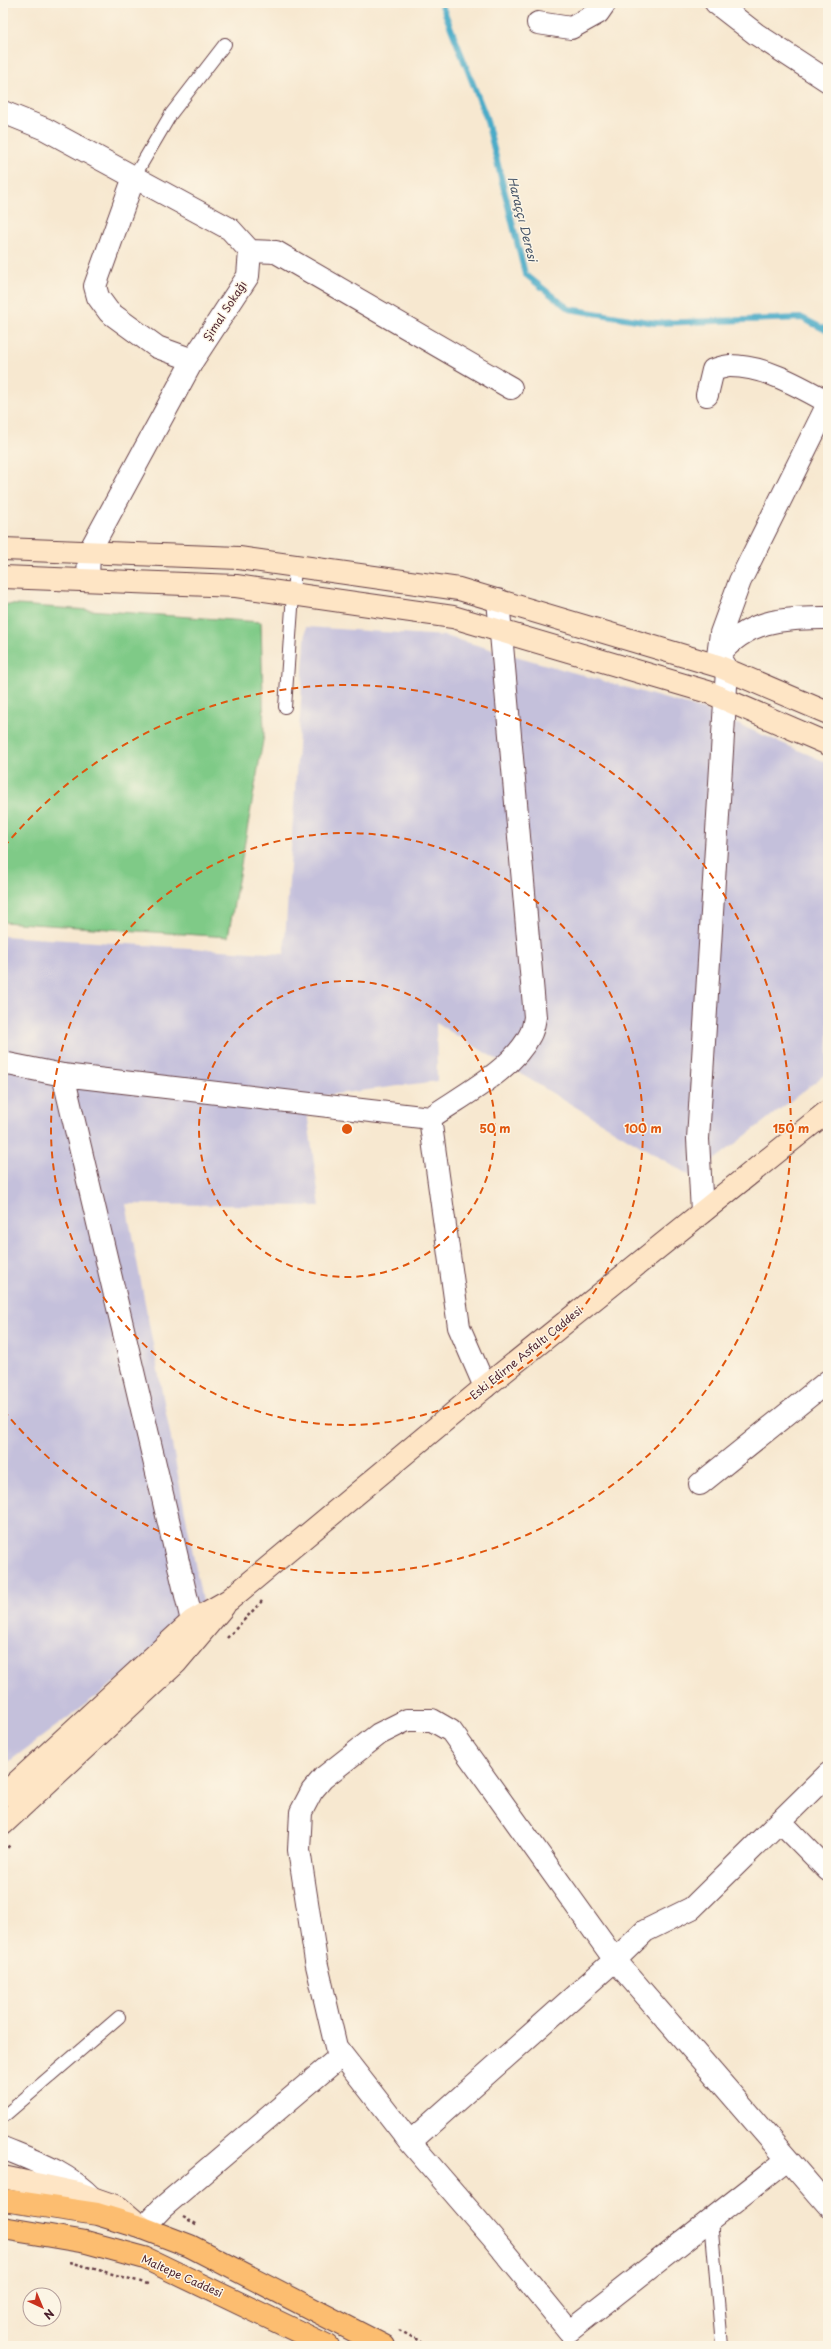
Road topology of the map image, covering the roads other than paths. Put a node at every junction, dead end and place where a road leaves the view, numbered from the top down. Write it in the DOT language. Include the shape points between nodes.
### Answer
graph roads {
  1 [pos="605,3"];
  2 [pos="716,3"];
  3 [pos="538,23"];
  4 [pos="225,44"];
  5 [pos="828,81"];
  6 [pos="3,112"];
  7 [pos="134,177"];
  8 [pos="250,251"];
  9 [pos="193,360"];
  10 [pos="511,388"];
  11 [pos="707,395"];
  12 [pos="828,403"];
  13 [pos="3,549"];
  14 [pos="89,552"];
  15 [pos="295,566"];
  16 [pos="3,577"];
  17 [pos="88,580"];
  18 [pos="293,594"];
  19 [pos="498,600"];
  20 [pos="828,618"];
  21 [pos="500,631"];
  22 [pos="723,663"];
  23 [pos="725,700"];
  24 [pos="285,707"];
  25 [pos="828,713"];
  26 [pos="828,744"];
  27 [pos="3,1063"];
  28 [pos="63,1075"];
  29 [pos="828,1112"];
  30 [pos="430,1118"];
  31 [pos="702,1212"];
  32 [pos="828,1381"];
  33 [pos="485,1387"];
  34 [pos="700,1484"];
  35 [pos="229,1600"];
  36 [pos="192,1621"];
  37 [pos="828,1774"];
  38 [pos="3,1795"];
  39 [pos="780,1821"];
  40 [pos="3,1824"];
  41 [pos="828,1870"];
  42 [pos="615,1960"];
  43 [pos="119,2017"];
  44 [pos="342,2055"];
  45 [pos="3,2117"];
  46 [pos="410,2142"];
  47 [pos="3,2148"];
  48 [pos="787,2160"];
  49 [pos="3,2178"];
  50 [pos="93,2199"];
  51 [pos="3,2200"];
  52 [pos="828,2206"];
  53 [pos="711,2220"];
  54 [pos="3,2228"];
  55 [pos="143,2228"];
  56 [pos="328,2346"];
  57 [pos="384,2346"];
  58 [pos="722,2346"];
  1 -- 3 [label="street" via="598,13 571,28"];
  2 -- 5 [label="street" via="756,34"];
  4 -- 7 [label="lane" via="171,114"];
  6 -- 7 [label="street" via="45,129"];
  7 -- 8 [label="street" via="230,229"];
  7 -- 9 [label="street" via="96,286 98,297 109,312 157,347"];
  8 -- 9 [label="street, Şimal Sokağı" via="248,276"];
  8 -- 10 [label="street" via="276,252"];
  9 -- 14 [label="street, Şimal Sokağı"];
  11 -- 12 [label="street" via="712,370 730,366 759,370"];
  12 -- 22 [label="street" via="740,581 721,633"];
  13 -- 14 [label="main road"];
  14 -- 15 [label="main road" via="239,558"];
  14 -- 17 [label="street, Şimal Sokağı"];
  15 -- 18 [label="lane"];
  15 -- 19 [label="main road" via="459,589"];
  16 -- 17 [label="main road"];
  17 -- 18 [label="main road" via="236,586"];
  18 -- 21 [label="main road" via="453,616"];
  18 -- 24 [label="lane"];
  19 -- 21 [label="street"];
  19 -- 22 [label="main road"];
  20 -- 22 [label="street" via="791,618 756,626 731,640"];
  21 -- 23 [label="main road" via="708,692"];
  21 -- 30 [label="street" via="535,1017 531,1034 520,1050 497,1072"];
  22 -- 23 [label="street"];
  22 -- 25 [label="main road"];
  23 -- 26 [label="main road"];
  23 -- 31 [label="street" via="698,1139"];
  27 -- 28 [label="street"];
  28 -- 30 [label="street"];
  28 -- 36 [label="street"];
  29 -- 31 [label="main road, Eski Edirne Asfaltı Caddesi"];
  30 -- 33 [label="street" via="459,1327"];
  31 -- 33 [label="main road, Eski Edirne Asfaltı Caddesi"];
  32 -- 34 [label="street"];
  33 -- 35 [label="main road, Eski Edirne Asfaltı Caddesi"];
  35 -- 36 [label="main road"];
  35 -- 40 [label="main road" via="176,1663"];
  36 -- 38 [label="main road"];
  37 -- 39 [label="street"];
  39 -- 41 [label="street"];
  39 -- 42 [label="street" via="692,1908 645,1931"];
  42 -- 44 [label="street" via="451,1732 432,1720 407,1720 379,1734 323,1778 312,1791 301,1812 299,1850 316,1961 336,2046"];
  42 -- 46 [label="street"];
  42 -- 48 [label="street"];
  43 -- 45 [label="lane"];
  44 -- 46 [label="street"];
  44 -- 55 [label="street" via="163,2207"];
  46 -- 53 [label="street" via="492,2236 569,2331"];
  47 -- 50 [label="street" via="62,2173"];
  48 -- 52 [label="street"];
  48 -- 53 [label="street"];
  49 -- 50 [label="main road" via="78,2193"];
  50 -- 55 [label="main road" via="118,2207"];
  51 -- 55 [label="main road" via="97,2214"];
  53 -- 58 [label="lane"];
  54 -- 56 [label="main road, Maltepe Caddesi" via="86,2242 144,2258"];
  55 -- 57 [label="main road" via="190,2246"];
}
